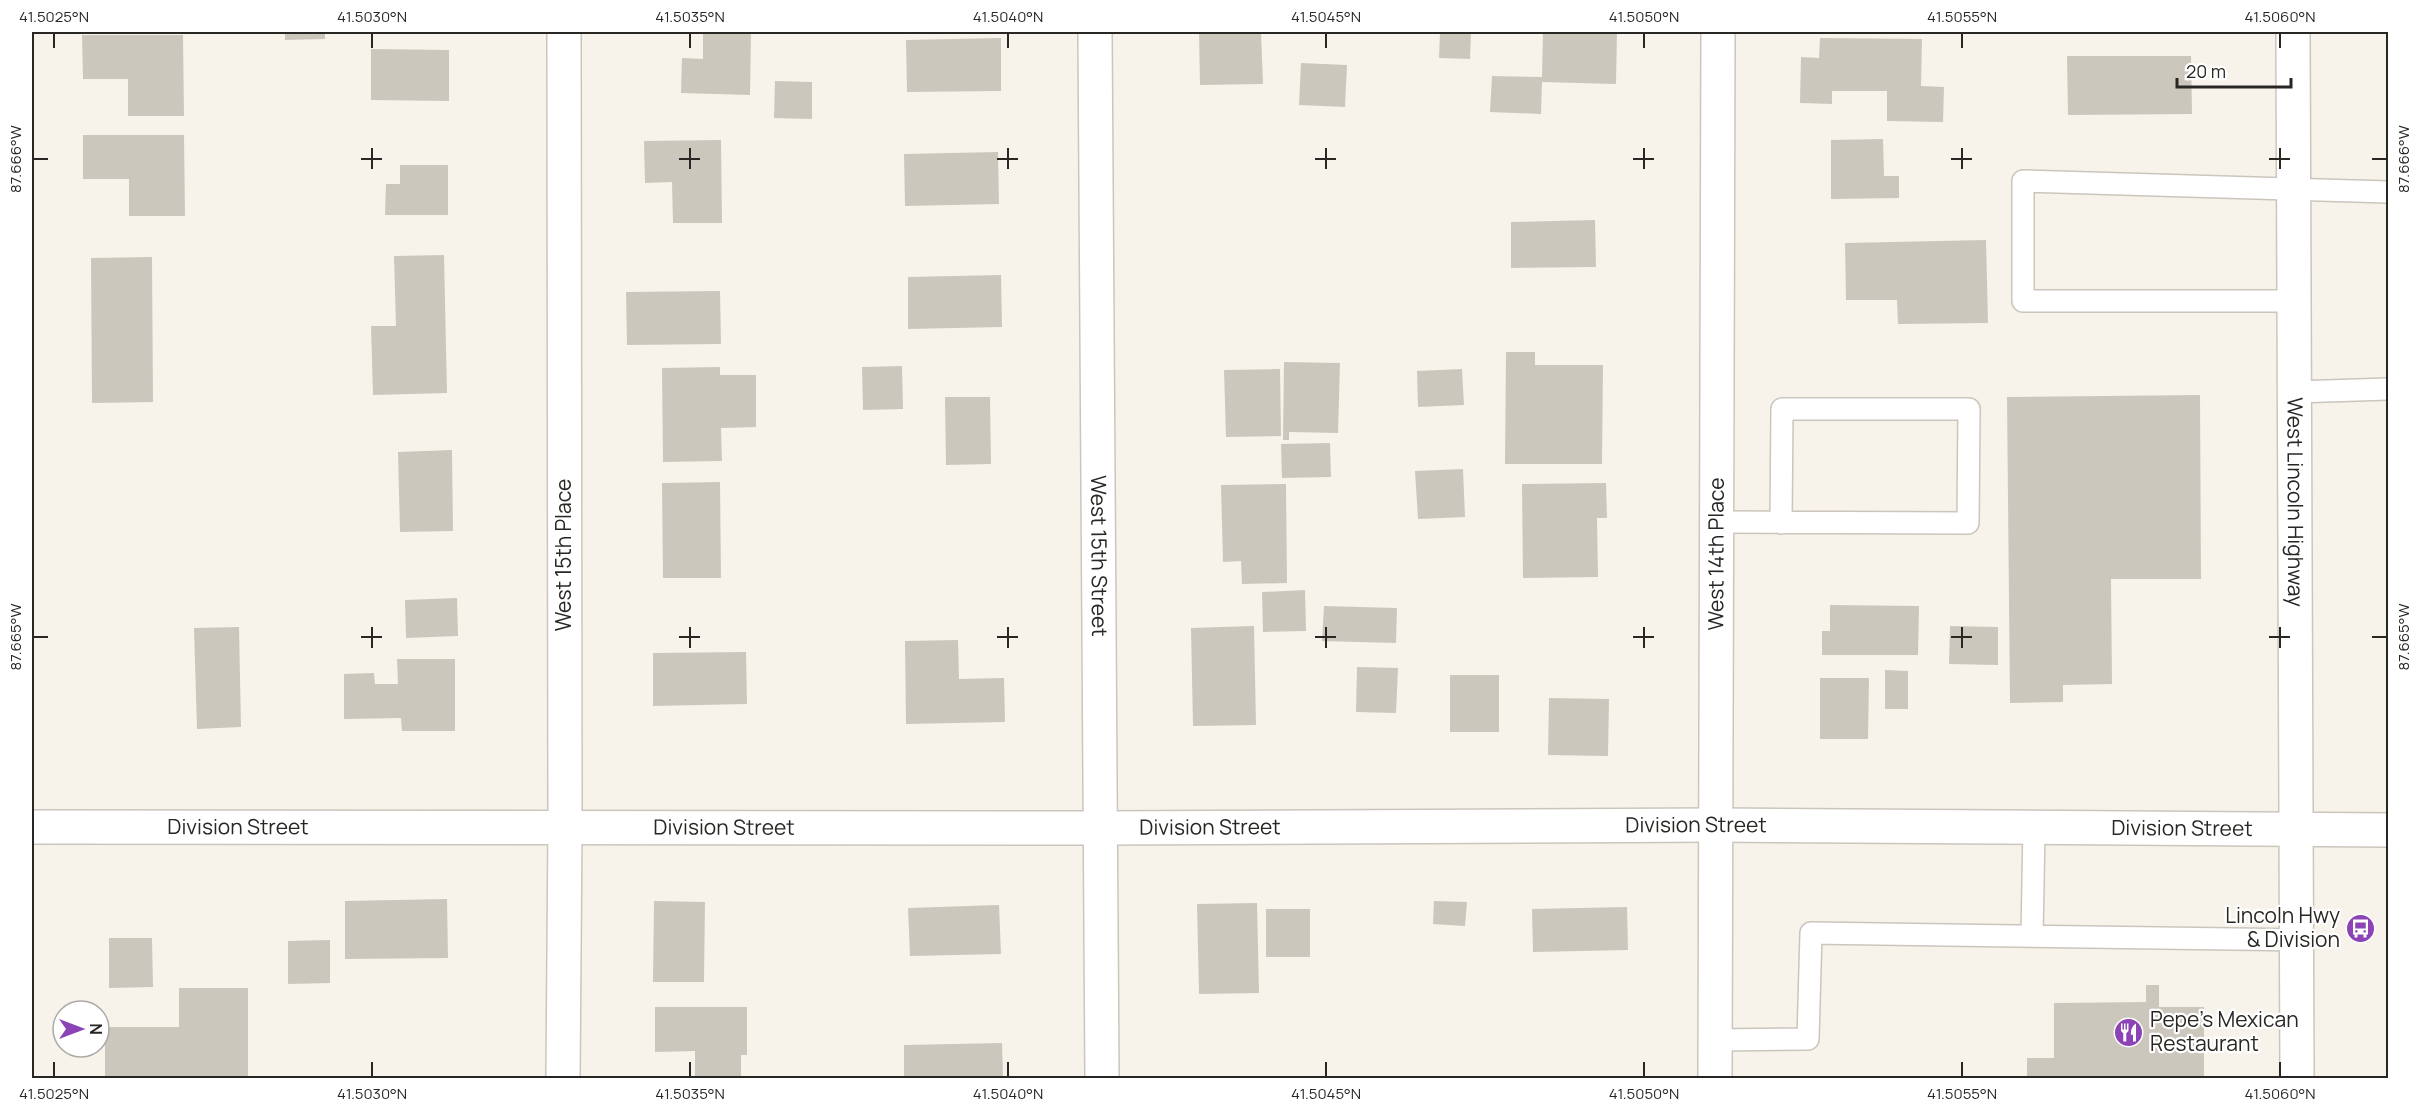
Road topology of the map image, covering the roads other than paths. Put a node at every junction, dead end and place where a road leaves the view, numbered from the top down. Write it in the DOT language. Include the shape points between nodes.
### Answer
graph roads {
  1 [pos="564,32"];
  2 [pos="1095,32"];
  3 [pos="1718,32"];
  4 [pos="2293,32"];
  5 [pos="2294,190"];
  6 [pos="2388,192"];
  7 [pos="2295,302"];
  8 [pos="2388,389"];
  9 [pos="2295,392"];
  10 [pos="1717,522"];
  11 [pos="1781,523"];
  12 [pos="1716,825"];
  13 [pos="565,826"];
  14 [pos="32,827"];
  15 [pos="1100,828"];
  16 [pos="2034,828"];
  17 [pos="2297,830"];
  18 [pos="2388,830"];
  19 [pos="2032,936"];
  20 [pos="2297,940"];
  21 [pos="1715,1040"];
  22 [pos="563,1078"];
  23 [pos="1102,1078"];
  24 [pos="1715,1078"];
  25 [pos="2297,1078"];
  1 -- 13 [label="street, West 15th Place"];
  2 -- 15 [label="street, West 15th Street"];
  3 -- 10 [label="street, West 14th Place"];
  4 -- 5 [label="street, West Lincoln Highway"];
  5 -- 6 [label="lane"];
  5 -- 7 [label="street, West Lincoln Highway"];
  5 -- 7 [label="lane" via="2023,181 2023,302"];
  7 -- 9 [label="street, West Lincoln Highway"];
  8 -- 9 [label="lane"];
  9 -- 17 [label="street, West Lincoln Highway"];
  10 -- 11 [label="lane"];
  10 -- 12 [label="street, West 14th Place"];
  11 -- 11 [label="lane" via="1968,523 1969,410 1782,409"];
  12 -- 15 [label="street, Division Street"];
  12 -- 16 [label="street, Division Street"];
  12 -- 21 [label="street, West 14th Place"];
  13 -- 14 [label="street, Division Street"];
  13 -- 15 [label="street, Division Street"];
  13 -- 22 [label="street, West 15th Place"];
  15 -- 23 [label="street, West 15th Street"];
  16 -- 17 [label="street, Division Street"];
  16 -- 19 [label="lane"];
  17 -- 18 [label="street, Division Street"];
  17 -- 20 [label="street, West Lincoln Highway"];
  19 -- 20 [label="lane"];
  19 -- 21 [label="lane" via="1811,933 1808,1039"];
  20 -- 25 [label="street, West Lincoln Highway"];
  21 -- 24 [label="street, West 14th Place"];
}
